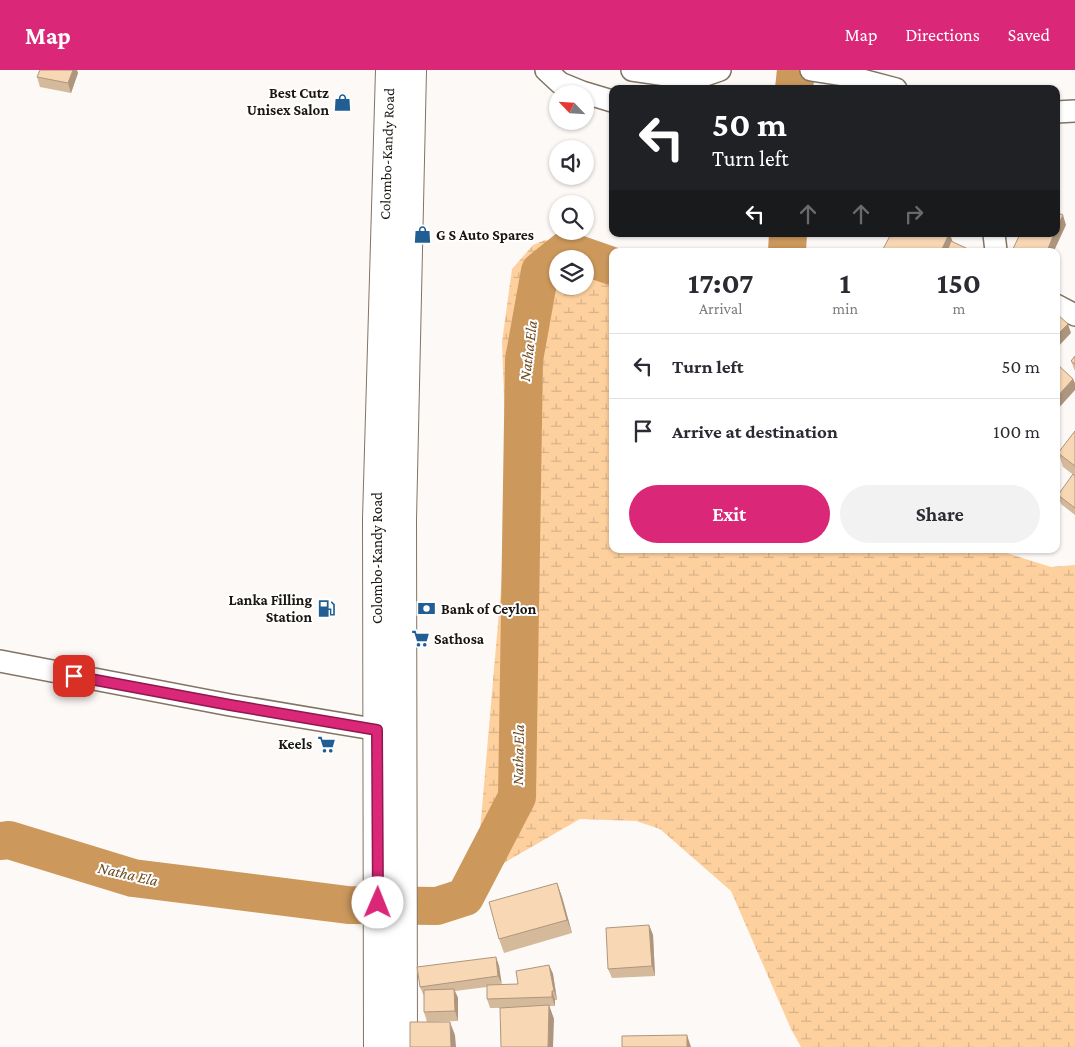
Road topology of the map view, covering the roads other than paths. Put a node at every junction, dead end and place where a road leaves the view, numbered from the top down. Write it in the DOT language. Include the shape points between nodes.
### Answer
graph roads {
  1 [pos="390,70"];
  2 [pos="412,70"];
  3 [pos="546,70"];
  4 [pos="632,70"];
  5 [pos="720,70"];
  6 [pos="811,70"];
  7 [pos="881,85"];
  8 [pos="609,99"];
  9 [pos="1075,111"];
  10 [pos="1060,112"];
  11 [pos="1060,307"];
  12 [pos="1075,316"];
  13 [pos="0,661"];
  14 [pos="390,732"];
  15 [pos="390,940"];
  16 [pos="378,1047"];
  17 [pos="403,1047"];
  1 -- 14 [label="highway, Colombo-Kandy Road" via="377,520"];
  2 -- 14 [label="highway, Colombo-Kandy Road" via="402,520"];
  3 -- 8 [label="street" via="560,83"];
  4 -- 5 [label="street" via="694,79"];
  6 -- 7 [label="street"];
  9 -- 10 [label="street"];
  11 -- 12 [label="street"];
  13 -- 14 [label="street"];
  14 -- 15 [label="highway, Colombo-Kandy Road"];
  15 -- 16 [label="highway, Colombo-Kandy Road"];
  15 -- 17 [label="highway, Colombo-Kandy Road"];
}
